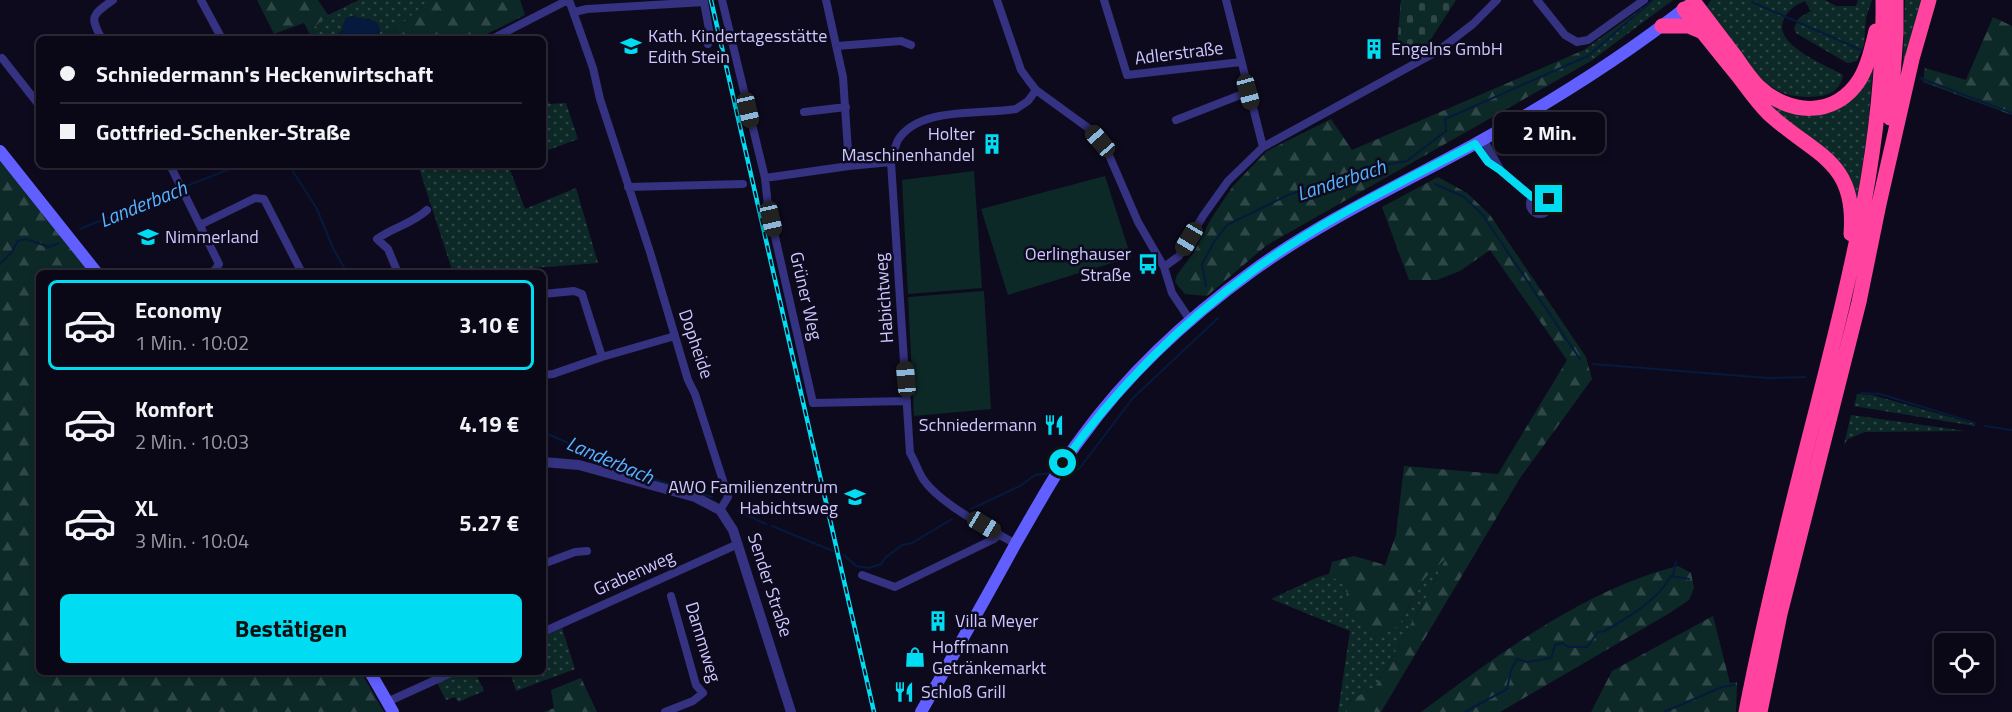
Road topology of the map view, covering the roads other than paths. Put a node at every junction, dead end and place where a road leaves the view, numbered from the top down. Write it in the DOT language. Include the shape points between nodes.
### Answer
graph roads {
  1 [pos="113,0"];
  2 [pos="201,0"];
  3 [pos="569,0"];
  4 [pos="722,0"];
  5 [pos="826,0"];
  6 [pos="997,0"];
  7 [pos="1104,0"];
  8 [pos="1226,0"];
  9 [pos="1497,0"];
  10 [pos="1537,0"];
  11 [pos="1644,0"];
  12 [pos="1929,0"];
  13 [pos="1887,1"];
  14 [pos="1691,3"];
  15 [pos="574,12"];
  16 [pos="1662,26"];
  17 [pos="1702,32"];
  18 [pos="100,36"];
  19 [pos="220,36"];
  20 [pos="498,36"];
  21 [pos="708,44"];
  22 [pos="911,45"];
  23 [pos="837,46"];
  24 [pos="2,58"];
  25 [pos="1241,62"];
  26 [pos="1036,90"];
  27 [pos="1248,92"];
  28 [pos="36,101"];
  29 [pos="846,107"];
  30 [pos="804,112"];
  31 [pos="1176,120"];
  32 [pos="1479,141"];
  33 [pos="1263,147"];
  34 [pos="0,151"];
  35 [pos="891,162"];
  36 [pos="849,166"];
  37 [pos="171,168"];
  38 [pos="765,178"];
  39 [pos="743,184"];
  40 [pos="628,187"];
  41 [pos="1532,197"];
  42 [pos="1879,204"];
  43 [pos="427,210"];
  44 [pos="200,225"];
  45 [pos="1164,267"];
  46 [pos="94,270"];
  47 [pos="215,270"];
  48 [pos="300,270"];
  49 [pos="397,270"];
  50 [pos="546,294"];
  51 [pos="1843,305"];
  52 [pos="1190,320"];
  53 [pos="675,336"];
  54 [pos="602,357"];
  55 [pos="546,375"];
  56 [pos="907,401"];
  57 [pos="546,462"];
  58 [pos="720,510"];
  59 [pos="999,534"];
  60 [pos="738,544"];
  61 [pos="1016,544"];
  62 [pos="587,551"];
  63 [pos="546,563"];
  64 [pos="862,575"];
  65 [pos="672,596"];
  66 [pos="546,631"];
  67 [pos="371,675"];
  68 [pos="448,675"];
  69 [pos="390,707"];
  70 [pos="665,712"];
  71 [pos="791,712"];
  72 [pos="921,712"];
  73 [pos="1746,712"];
  74 [pos="1760,712"];
  1 -- 18 [label="street" via="94,16 93,23"];
  2 -- 19 [label="street"];
  3 -- 15 [label="street, Dopheide"];
  3 -- 20 [label="street"];
  4 -- 38 [label="street, Grüner Weg"];
  5 -- 23 [label="street"];
  6 -- 26 [label="street" via="1022,70"];
  7 -- 25 [label="street, Adlerstraße" via="1127,75"];
  8 -- 25 [label="street"];
  9 -- 33 [label="street" via="1438,51"];
  10 -- 11 [label="street" via="1565,35 1577,42 1588,40"];
  12 -- 42 [label="highway"];
  13 -- 14 [label="highway" via="1859,80 1839,101 1810,110 1781,103 1756,84"];
  13 -- 42 [label="highway" via="1893,92"];
  13 -- 51 [label="highway" via="1872,154"];
  14 -- 16 [label="main road"];
  14 -- 17 [label="highway"];
  15 -- 21 [label="street" via="704,2"];
  15 -- 40 [label="street, Dopheide"];
  16 -- 17 [label="highway" via="1689,26"];
  16 -- 32 [label="main road" via="1553,99"];
  17 -- 51 [label="highway" via="1768,112 1832,163 1842,178 1850,196 1852,218"];
  22 -- 23 [label="street" via="901,41"];
  23 -- 29 [label="street"];
  24 -- 28 [label="street"];
  25 -- 27 [label="street"];
  26 -- 35 [label="street, Habichtweg" via="1016,109 932,117 911,126 898,141"];
  26 -- 45 [label="street" via="1105,146 1138,222"];
  27 -- 31 [label="street"];
  27 -- 33 [label="street"];
  29 -- 30 [label="street"];
  29 -- 36 [label="street"];
  32 -- 41 [label="street" via="1500,170"];
  32 -- 52 [label="main road" via="1300,240 1255,269"];
  33 -- 45 [label="street" via="1228,181 1179,256"];
  34 -- 46 [label="main road"];
  35 -- 36 [label="street"];
  35 -- 56 [label="street, Habichtweg"];
  36 -- 38 [label="street"];
  37 -- 44 [label="street"];
  38 -- 56 [label="street, Grüner Weg" via="813,403"];
  39 -- 40 [label="street"];
  40 -- 53 [label="street, Dopheide"];
  42 -- 74 [label="highway"];
  43 -- 49 [label="street" via="377,239 388,249"];
  44 -- 47 [label="street" via="219,264"];
  44 -- 48 [label="street" via="255,198 264,199"];
  45 -- 52 [label="street" via="1172,293"];
  50 -- 54 [label="street" via="582,294"];
  51 -- 73 [label="highway" via="1766,611"];
  52 -- 61 [label="main road" via="1096,417 1051,482"];
  53 -- 54 [label="street"];
  53 -- 58 [label="street, Dopheide" via="728,497"];
  54 -- 55 [label="street"];
  56 -- 59 [label="street, Habichtweg" via="910,453 924,479 946,501"];
  57 -- 58 [label="street" via="604,471 695,497"];
  58 -- 60 [label="street, Sender Straße"];
  59 -- 61 [label="street, Habichtweg"];
  59 -- 64 [label="street" via="895,587"];
  60 -- 66 [label="street, Grabenweg"];
  60 -- 71 [label="street, Sender Straße"];
  61 -- 72 [label="main road"];
  62 -- 63 [label="street"];
  65 -- 70 [label="street, Dammweg" via="696,685 703,693"];
  67 -- 69 [label="main road"];
  68 -- 69 [label="street"];
}
